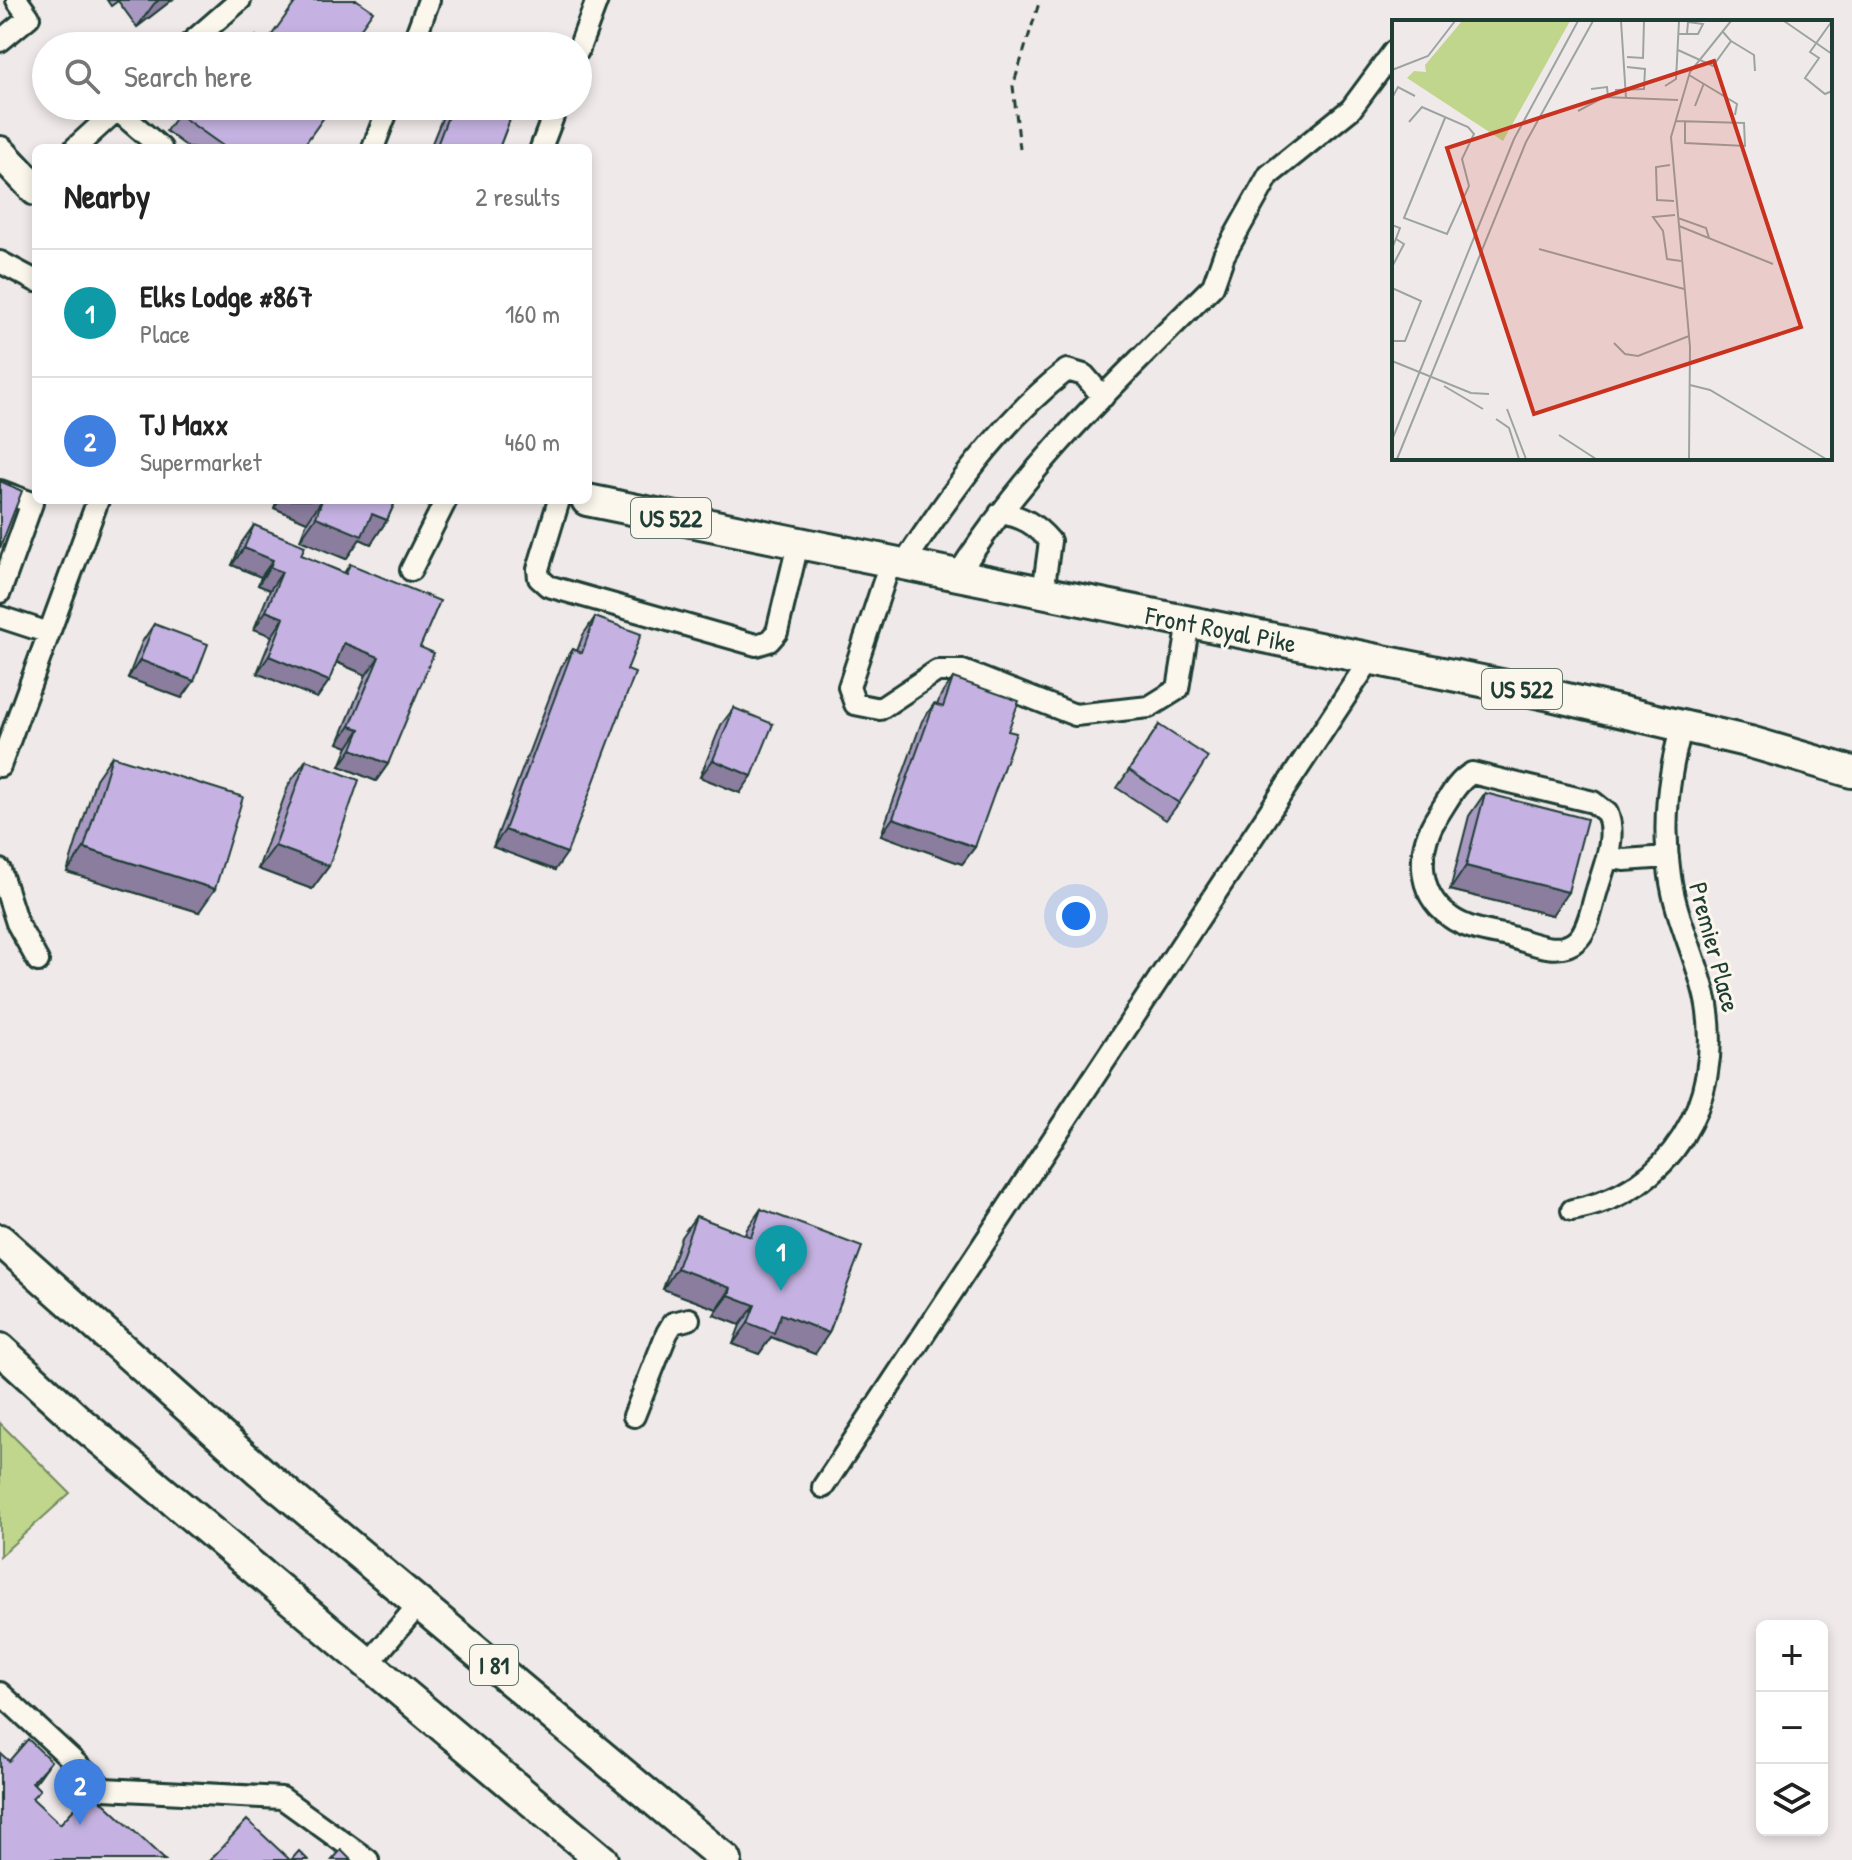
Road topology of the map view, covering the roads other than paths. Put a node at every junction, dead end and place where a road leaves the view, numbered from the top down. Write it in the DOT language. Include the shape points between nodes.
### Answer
graph roads {
  1 [pos="17,0"];
  2 [pos="240,0"];
  3 [pos="429,0"];
  4 [pos="597,0"];
  5 [pos="203,32"];
  6 [pos="417,32"];
  7 [pos="585,32"];
  8 [pos="0,41"];
  9 [pos="1392,54"];
  10 [pos="106,120"];
  11 [pos="132,120"];
  12 [pos="384,120"];
  13 [pos="552,120"];
  14 [pos="79,144"];
  15 [pos="157,144"];
  16 [pos="375,144"];
  17 [pos="543,144"];
  18 [pos="0,152"];
  19 [pos="32,186"];
  20 [pos="0,262"];
  21 [pos="32,279"];
  22 [pos="1103,397"];
  23 [pos="0,491"];
  24 [pos="592,501"];
  25 [pos="97,504"];
  26 [pos="444,504"];
  27 [pos="558,504"];
  28 [pos="1000,513"];
  29 [pos="798,544"];
  30 [pos="897,564"];
  31 [pos="411,570"];
  32 [pos="957,576"];
  33 [pos="0,592"];
  34 [pos="1043,593"];
  35 [pos="0,617"];
  36 [pos="1189,622"];
  37 [pos="49,633"];
  38 [pos="1371,658"];
  39 [pos="1682,725"];
  40 [pos="4,741"];
  41 [pos="0,766"];
  42 [pos="1852,772"];
  43 [pos="1607,857"];
  44 [pos="1668,857"];
  45 [pos="0,870"];
  46 [pos="38,961"];
  47 [pos="1572,1210"];
  48 [pos="0,1240"];
  49 [pos="689,1319"];
  50 [pos="0,1349"];
  51 [pos="634,1416"];
  52 [pos="823,1487"];
  53 [pos="420,1603"];
  54 [pos="368,1664"];
  55 [pos="0,1693"];
  56 [pos="368,1860"];
  57 [pos="602,1860"];
  58 [pos="726,1860"];
  1 -- 8 [label="street" via="29,17"];
  2 -- 5 [label="street"];
  3 -- 6 [label="street"];
  4 -- 7 [label="street"];
  9 -- 22 [label="street" via="1351,109 1269,175 1224,255 1213,286"];
  10 -- 14 [label="street"];
  11 -- 15 [label="street"];
  12 -- 16 [label="street"];
  13 -- 17 [label="street"];
  18 -- 19 [label="highway"];
  20 -- 21 [label="street"];
  22 -- 28 [label="street" via="1050,450"];
  22 -- 30 [label="street" via="1084,375 1067,370 1035,396"];
  23 -- 33 [label="street" via="32,503"];
  24 -- 29 [label="highway, Front Royal Pike / US 522"];
  25 -- 37 [label="street"];
  26 -- 31 [label="street"];
  27 -- 29 [label="street" via="538,569 548,586 756,645 777,632"];
  28 -- 32 [label="street"];
  28 -- 34 [label="street" via="1020,516 1050,541"];
  29 -- 30 [label="highway, Front Royal Pike / US 522"];
  30 -- 32 [label="highway, Front Royal Pike / US 522"];
  30 -- 36 [label="street" via="849,687 855,704 880,709 937,671 963,671 1075,715 1149,707 1178,689"];
  32 -- 34 [label="highway, Front Royal Pike / US 522"];
  34 -- 36 [label="highway, Front Royal Pike / US 522"];
  35 -- 37 [label="street"];
  36 -- 38 [label="highway, Front Royal Pike / US 522"];
  37 -- 40 [label="street"];
  38 -- 39 [label="highway, Front Royal Pike / US 522"];
  38 -- 52 [label="street"];
  39 -- 42 [label="highway, Front Royal Pike / US 522"];
  39 -- 44 [label="street, Premier Place" via="1667,796"];
  40 -- 41 [label="street"];
  43 -- 43 [label="street" via="1610,820 1600,806 1480,773 1460,783 1421,854 1427,886 1450,917 1559,949 1581,937"];
  43 -- 44 [label="street"];
  44 -- 47 [label="street, Premier Place" via="1677,909 1707,1004 1711,1038 1705,1086 1683,1139 1657,1170 1623,1194"];
  45 -- 46 [label="street" via="17,923"];
  48 -- 53 [label="highway, I 81" via="134,1362"];
  49 -- 51 [label="street" via="673,1323 667,1333"];
  50 -- 54 [label="highway"];
  53 -- 54 [label="street"];
  53 -- 58 [label="highway, I 81"];
  54 -- 57 [label="highway"];
  55 -- 56 [label="street" via="104,1789 282,1798"];
}
